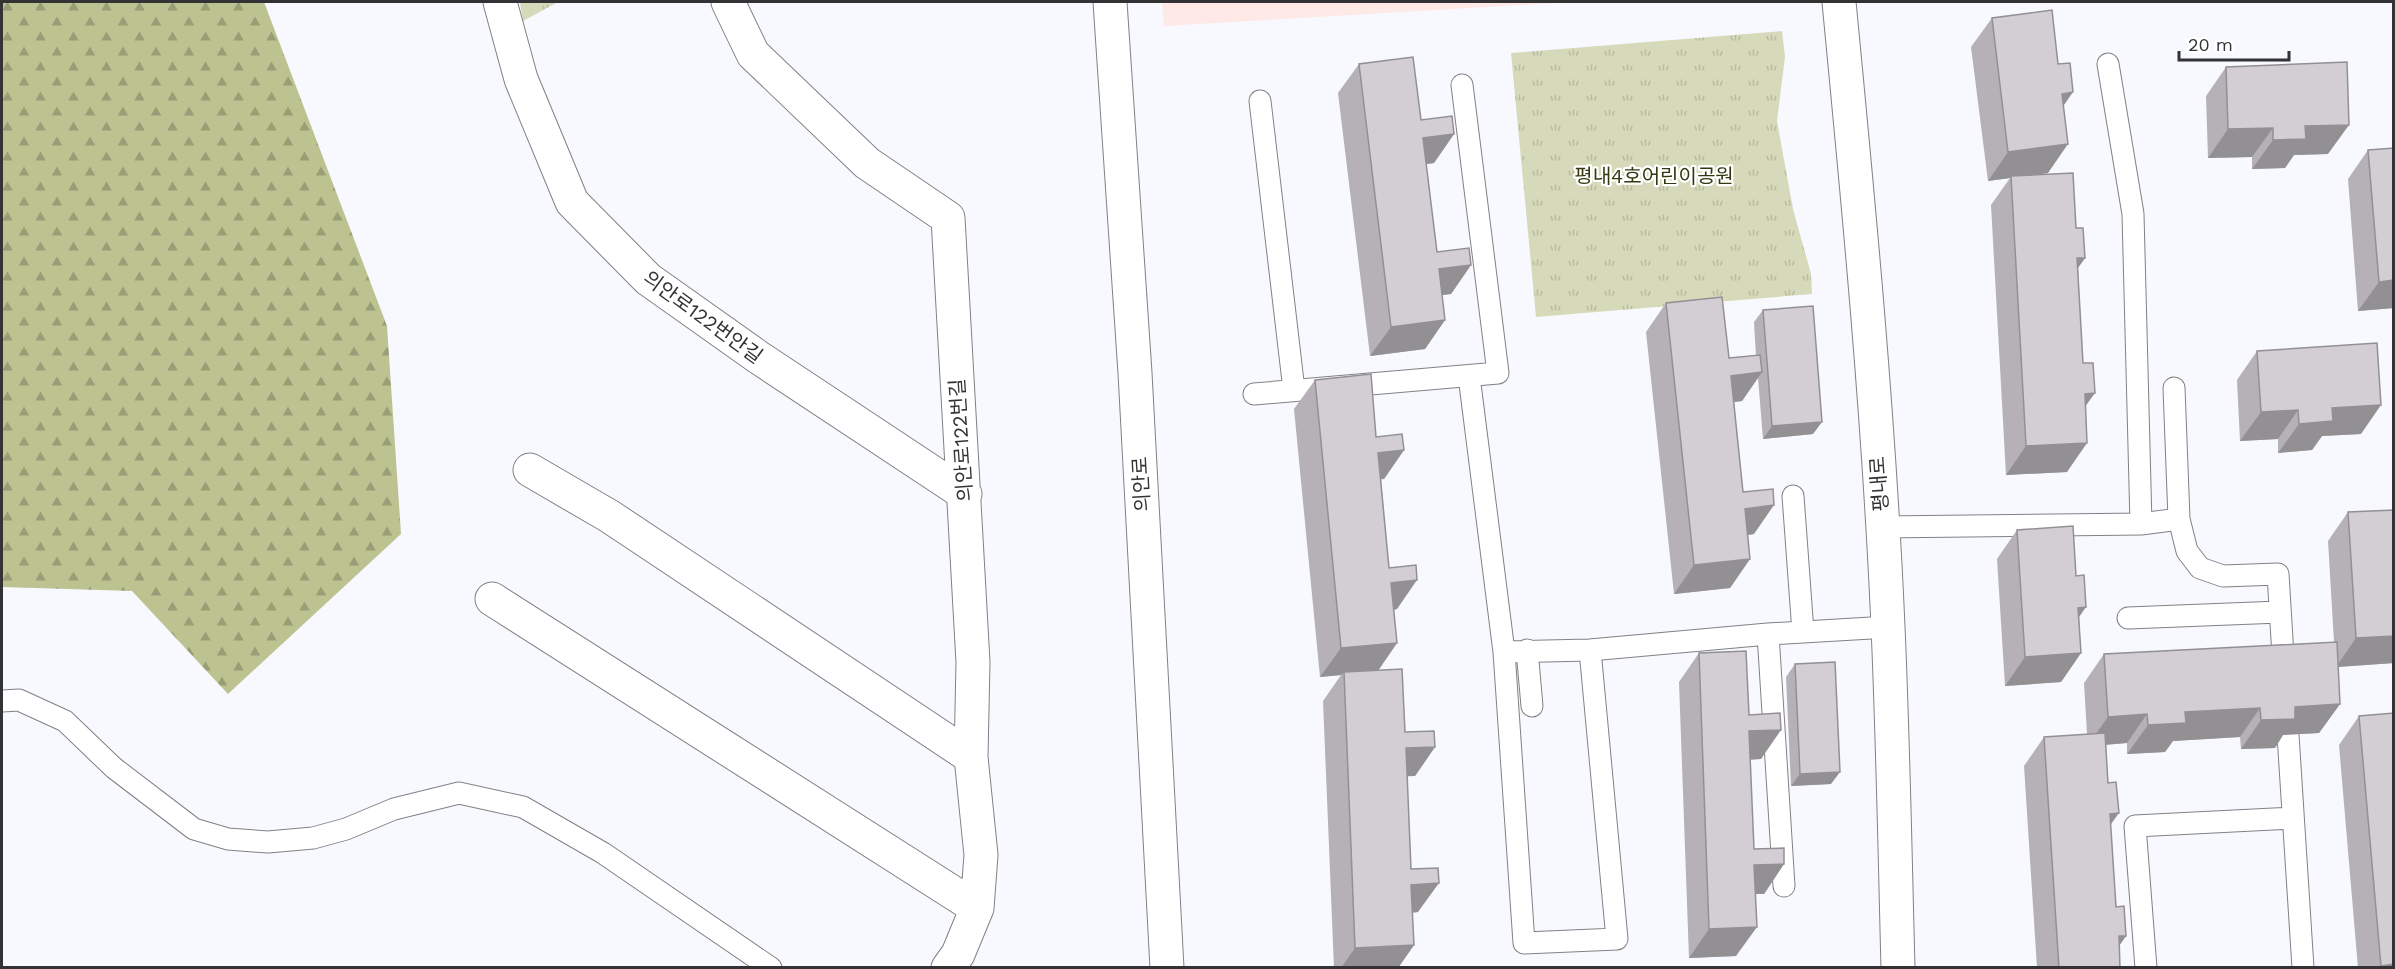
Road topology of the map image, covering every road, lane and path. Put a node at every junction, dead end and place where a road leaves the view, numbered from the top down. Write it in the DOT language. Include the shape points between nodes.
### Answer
graph roads {
  1 [pos="501,2"];
  2 [pos="728,2"];
  3 [pos="1110,2"];
  4 [pos="1839,2"];
  5 [pos="2108,64"];
  6 [pos="1462,85"];
  7 [pos="1260,101"];
  8 [pos="1469,376"];
  9 [pos="2174,388"];
  10 [pos="1294,390"];
  11 [pos="1254,394"];
  12 [pos="530,470"];
  13 [pos="965,494"];
  14 [pos="1793,495"];
  15 [pos="2179,519"];
  16 [pos="2141,524"];
  17 [pos="1882,527"];
  18 [pos="492,599"];
  19 [pos="2280,612"];
  20 [pos="2127,618"];
  21 [pos="1888,627"];
  22 [pos="1803,632"];
  23 [pos="1768,634"];
  24 [pos="1527,650"];
  25 [pos="1590,650"];
  26 [pos="1504,652"];
  27 [pos="2284,672"];
  28 [pos="2,701"];
  29 [pos="1532,706"];
  30 [pos="2288,735"];
  31 [pos="971,757"];
  32 [pos="2293,818"];
  33 [pos="1784,886"];
  34 [pos="977,908"];
  35 [pos="771,968"];
  36 [pos="948,968"];
  37 [pos="1167,968"];
  38 [pos="1898,968"];
  39 [pos="2146,968"];
  40 [pos="2302,968"];
  1 -- 13 [label="street, 의안로122번안길" via="521,79 572,201 648,279"];
  2 -- 13 [label="street, 의안로122번길" via="753,54 867,163 948,218"];
  3 -- 37 [label="street, 의안로" via="1135,373"];
  4 -- 17 [label="street, 평내로"];
  5 -- 16 [label="lane" via="2133,214"];
  6 -- 8 [label="lane" via="1498,373"];
  7 -- 10 [label="lane"];
  8 -- 10 [label="lane"];
  8 -- 26 [label="lane"];
  9 -- 15 [label="lane"];
  10 -- 11 [label="lane"];
  12 -- 31 [label="street" via="609,516"];
  13 -- 31 [label="street, 의안로122번길" via="973,662"];
  14 -- 22 [label="lane"];
  15 -- 16 [label="lane"];
  15 -- 19 [label="lane" via="2187,551 2200,568 2223,576 2278,574"];
  16 -- 17 [label="lane"];
  17 -- 21 [label="street, 평내로"];
  18 -- 34 [label="street"];
  19 -- 20 [label="lane"];
  19 -- 27 [label="lane"];
  21 -- 22 [label="lane"];
  21 -- 38 [label="street, 평내로"];
  22 -- 23 [label="lane"];
  23 -- 25 [label="lane"];
  23 -- 33 [label="lane"];
  24 -- 25 [label="lane"];
  24 -- 26 [label="lane"];
  24 -- 29 [label="lane"];
  25 -- 26 [label="lane" via="1617,939 1524,943"];
  28 -- 35 [label="lane" via="19,700 65,721 114,768 194,829 228,839 268,842 313,838 394,809 459,793 523,807 603,853"];
  30 -- 32 [label="lane"];
  31 -- 34 [label="street, 의안로122번길" via="981,855"];
  32 -- 39 [label="lane" via="2135,826"];
  32 -- 40 [label="lane"];
  34 -- 36 [label="street, 의안로122번길"];
}
